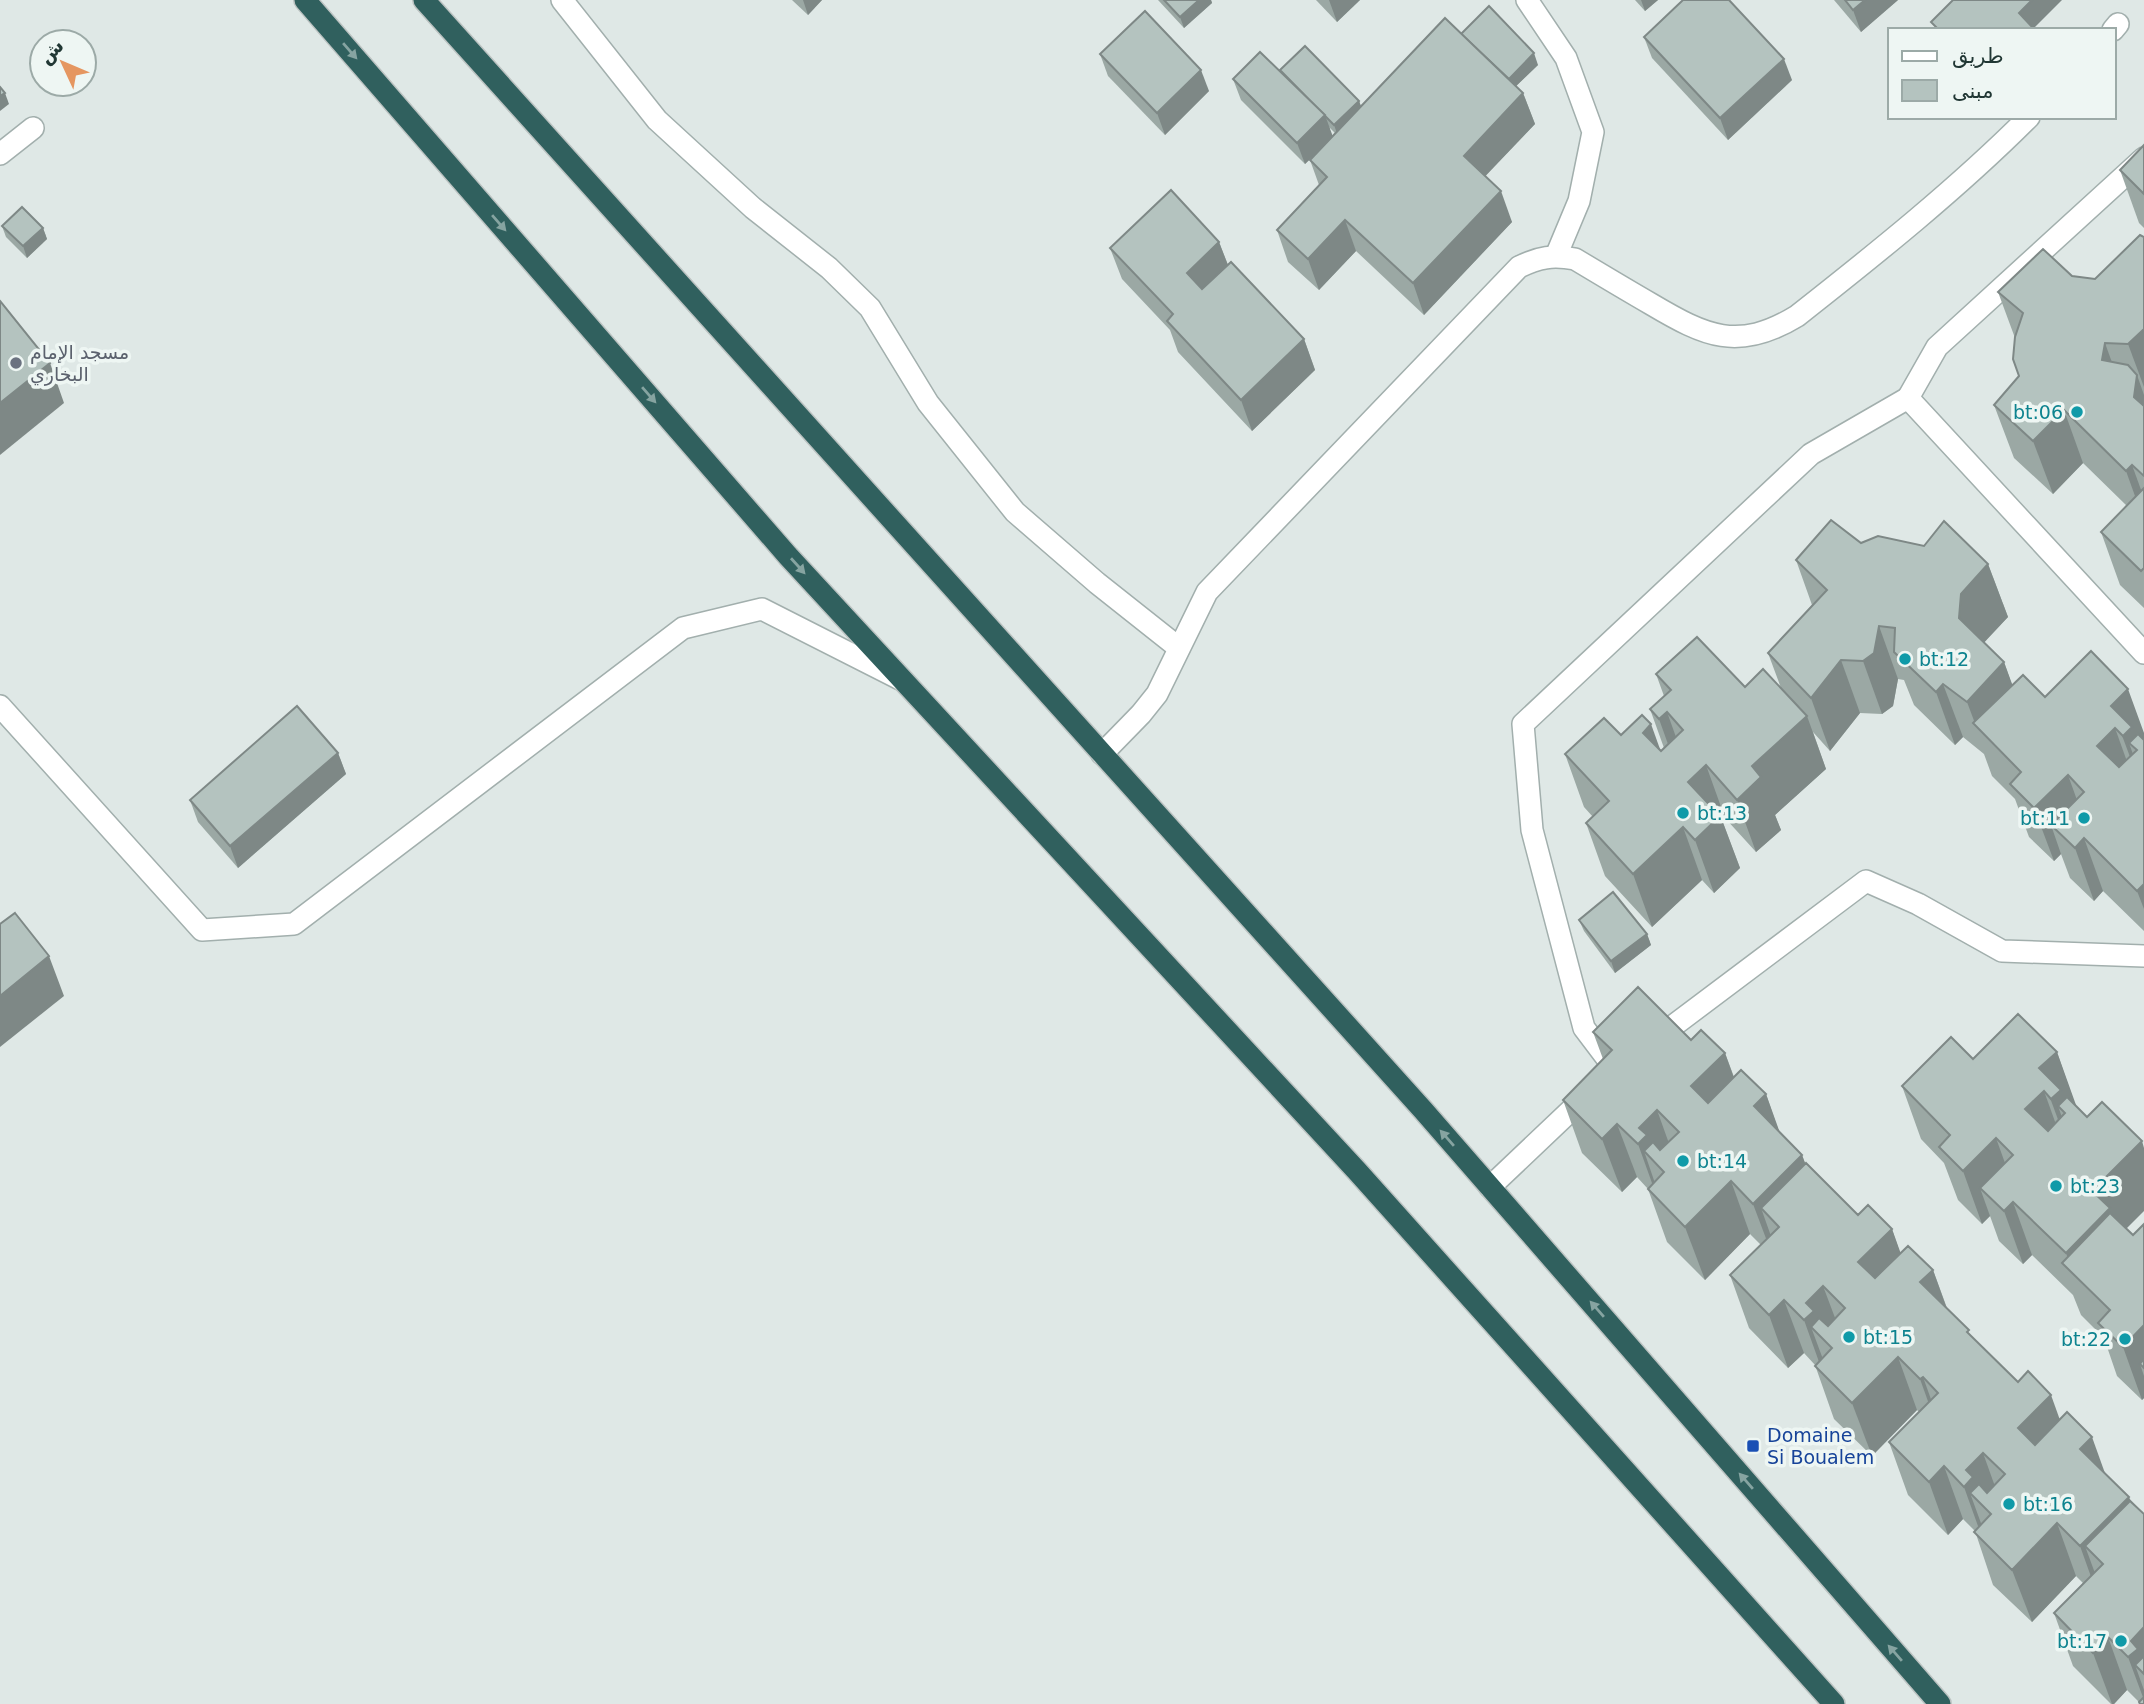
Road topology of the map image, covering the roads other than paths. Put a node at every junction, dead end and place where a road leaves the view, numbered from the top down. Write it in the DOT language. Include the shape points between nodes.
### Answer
graph roads {
  1 [pos="305,0"];
  2 [pos="424,0"];
  3 [pos="562,0"];
  4 [pos="1527,0"];
  5 [pos="2027,119"];
  6 [pos="33,128"];
  7 [pos="0,154"];
  8 [pos="2144,158"];
  9 [pos="1556,256"];
  10 [pos="1908,398"];
  11 [pos="1178,648"];
  12 [pos="2144,653"];
  13 [pos="900,679"];
  14 [pos="0,706"];
  15 [pos="1102,754"];
  16 [pos="2144,956"];
  17 [pos="1615,1069"];
  18 [pos="1490,1187"];
  19 [pos="1834,1704"];
  20 [pos="1940,1704"];
  1 -- 13 [label="highway, one-way"];
  2 -- 15 [label="highway"];
  3 -- 11 [label="street" via="657,120 870,308 928,403 1015,512"];
  4 -- 9 [label="street" via="1566,58 1593,132 1579,201"];
  5 -- 9 [label="street" via="1930,208 1776,329 1741,336 1705,333 1575,260"];
  6 -- 7 [label="street"];
  8 -- 10 [label="street" via="1937,346"];
  9 -- 11 [label="street" via="1536,258 1519,267 1486,300 1217,580"];
  10 -- 12 [label="street"];
  10 -- 17 [label="street" via="1811,454 1523,724 1532,830 1584,1028"];
  11 -- 15 [label="street" via="1157,694"];
  13 -- 14 [label="street" via="762,608 684,628 294,924 202,930"];
  13 -- 19 [label="highway" via="1357,1171"];
  18 -- 15 [label="highway, one-way"];
  16 -- 17 [label="street" via="2003,951 1866,881"];
  17 -- 18 [label="street"];
  20 -- 18 [label="highway, one-way"];
}
